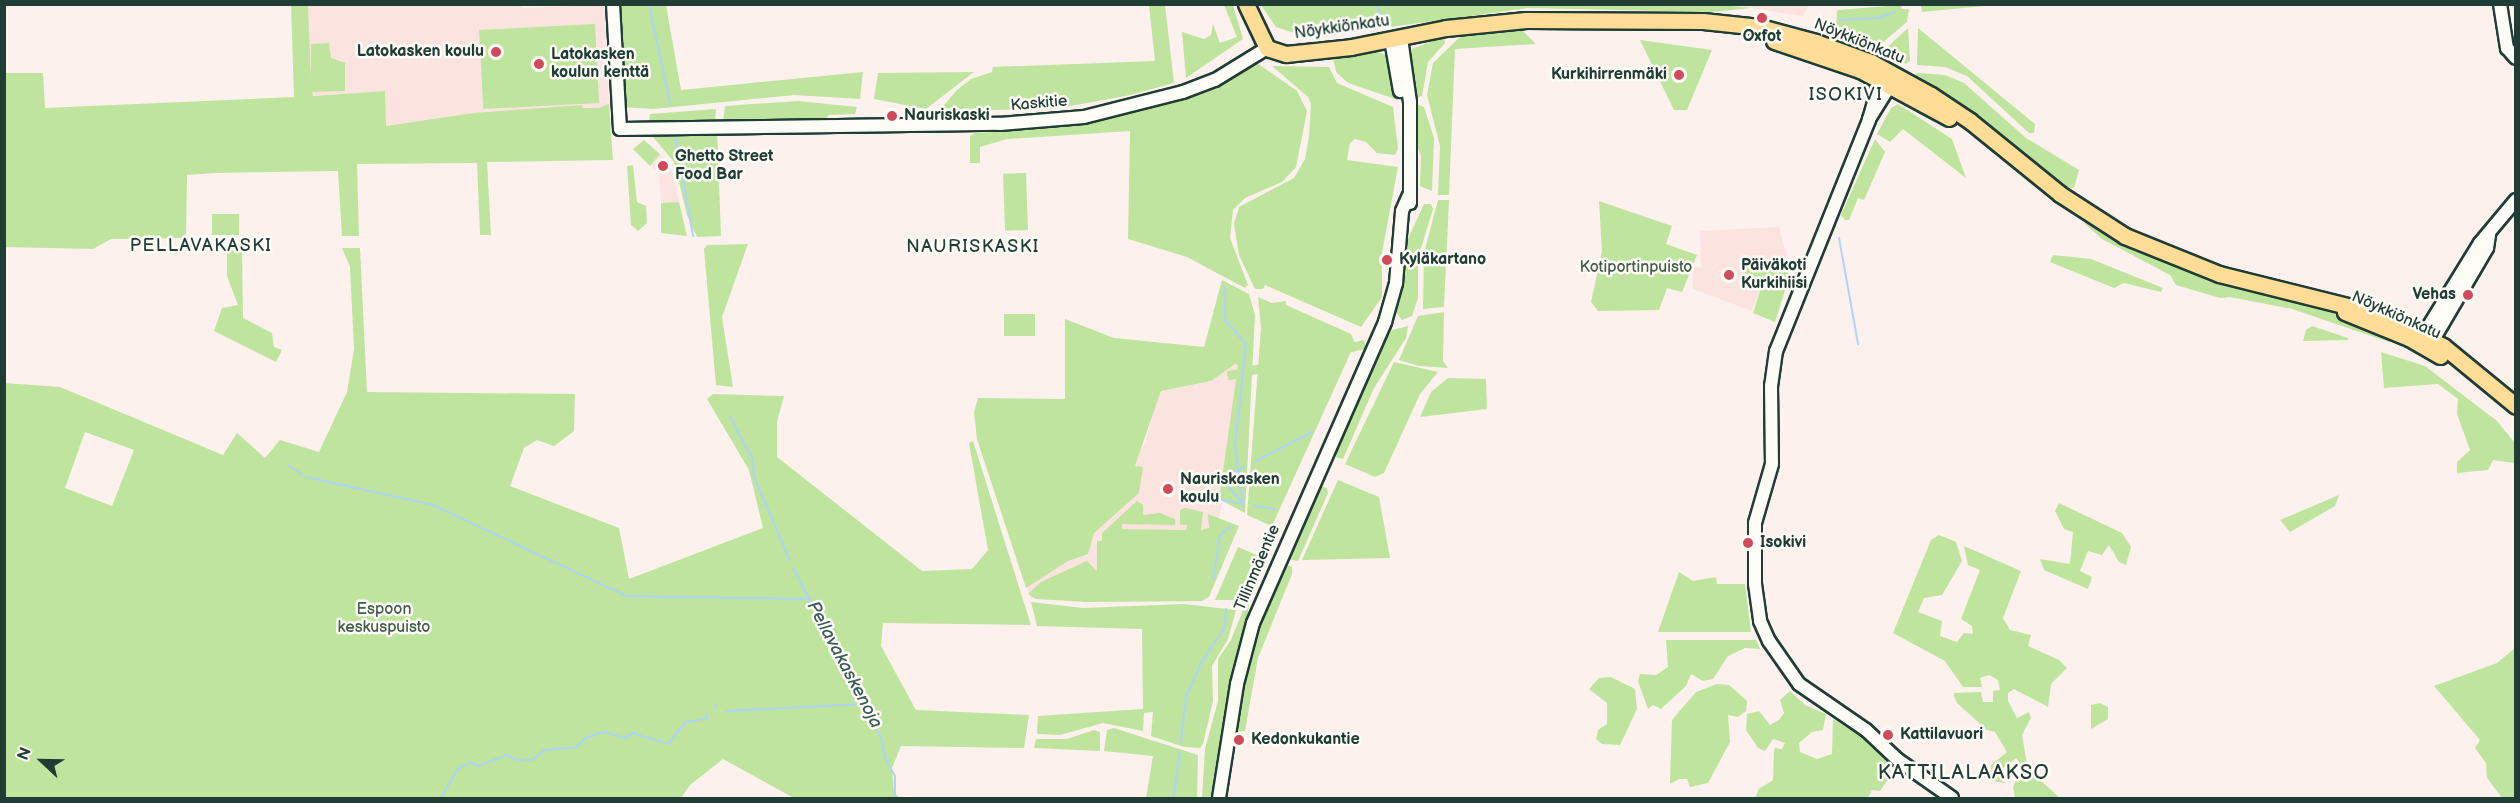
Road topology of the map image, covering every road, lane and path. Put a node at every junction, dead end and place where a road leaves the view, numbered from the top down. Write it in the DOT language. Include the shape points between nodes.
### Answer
graph roads {
  1 [pos="613,4"];
  2 [pos="1246,4"];
  3 [pos="2500,4"];
  4 [pos="1396,38"];
  5 [pos="1267,48"];
  6 [pos="2511,49"];
  7 [pos="2516,58"];
  8 [pos="1886,79"];
  9 [pos="2516,200"];
  10 [pos="2427,340"];
  11 [pos="2516,406"];
  12 [pos="2516,417"];
  13 [pos="1219,798"];
  14 [pos="1952,798"];
  1 -- 5 [label="street, Kaskitie" via="620,129 1011,124 1084,117 1215,80"];
  2 -- 5 [label="main road"];
  3 -- 6 [label="street"];
  4 -- 5 [label="main road, Nöykkiönkatu" via="1308,53 1286,54"];
  4 -- 8 [label="main road, Nöykkiönkatu" via="1526,20 1760,27 1816,42"];
  4 -- 13 [label="street, Tillinmäentie" via="1408,118 1409,195 1402,211 1398,260 1385,322 1252,623 1237,684"];
  6 -- 7 [label="street"];
  8 -- 10 [label="main road, Nöykkiönkatu" via="1998,146 2087,213 2141,244 2218,274 2280,289"];
  8 -- 14 [label="street" via="1776,351 1771,386 1772,464 1753,539 1760,621 1799,684 1820,701 1870,724 1912,767"];
  9 -- 10 [label="street" via="2489,235"];
  10 -- 11 [label="main road, Nöykkiönkatu"];
  10 -- 12 [label="main road, Nöykkiönkatu"];
}
